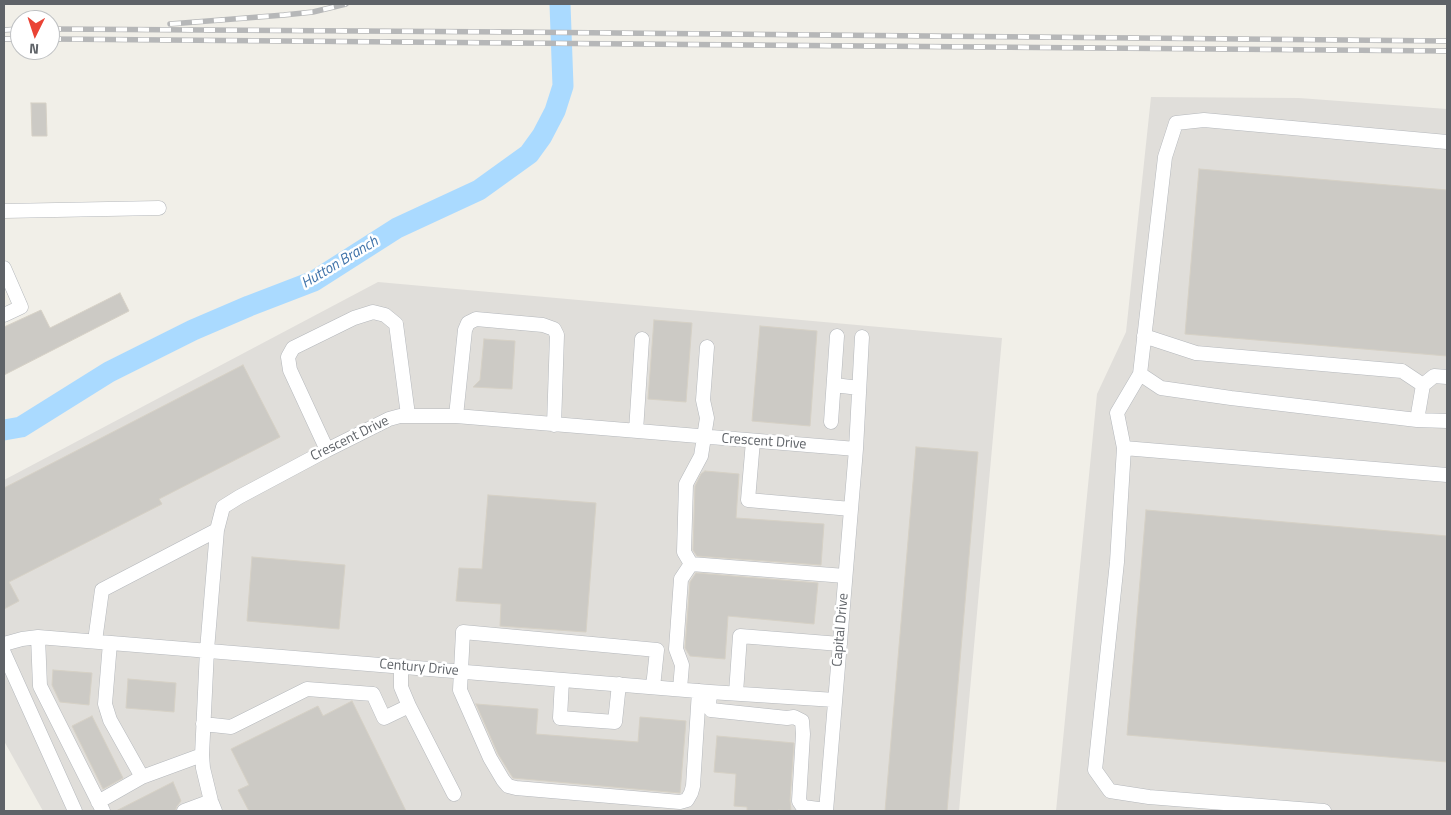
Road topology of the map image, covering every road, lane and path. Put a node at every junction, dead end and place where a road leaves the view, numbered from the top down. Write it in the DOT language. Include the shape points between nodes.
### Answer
graph roads {
  1 [pos="1447,142"];
  2 [pos="159,208"];
  3 [pos="4,211"];
  4 [pos="4,268"];
  5 [pos="4,315"];
  6 [pos="838,336"];
  7 [pos="1144,336"];
  8 [pos="862,337"];
  9 [pos="642,339"];
  10 [pos="707,347"];
  11 [pos="1140,374"];
  12 [pos="1447,377"];
  13 [pos="834,385"];
  14 [pos="1423,385"];
  15 [pos="859,388"];
  16 [pos="408,415"];
  17 [pos="456,416"];
  18 [pos="1417,420"];
  19 [pos="1447,421"];
  20 [pos="831,422"];
  21 [pos="554,425"];
  22 [pos="636,432"];
  23 [pos="704,437"];
  24 [pos="753,441"];
  25 [pos="1124,448"];
  26 [pos="856,449"];
  27 [pos="327,450"];
  28 [pos="1447,475"];
  29 [pos="851,509"];
  30 [pos="217,530"];
  31 [pos="691,564"];
  32 [pos="846,576"];
  33 [pos="38,637"];
  34 [pos="95,641"];
  35 [pos="110,642"];
  36 [pos="4,644"];
  37 [pos="840,644"];
  38 [pos="207,650"];
  39 [pos="4,653"];
  40 [pos="401,666"];
  41 [pos="460,671"];
  42 [pos="562,680"];
  43 [pos="619,684"];
  44 [pos="653,687"];
  45 [pos="680,689"];
  46 [pos="704,691"];
  47 [pos="736,693"];
  48 [pos="802,698"];
  49 [pos="835,700"];
  50 [pos="409,706"];
  51 [pos="794,717"];
  52 [pos="203,724"];
  53 [pos="202,755"];
  54 [pos="142,778"];
  55 [pos="454,794"];
  56 [pos="101,806"];
  57 [pos="213,806"];
  58 [pos="75,811"];
  59 [pos="184,811"];
  60 [pos="826,811"];
  61 [pos="1324,811"];
  1 -- 7 [label="street" via="1204,120 1176,123 1165,157"];
  2 -- 3 [label="street"];
  4 -- 5 [label="street" via="21,307"];
  6 -- 13 [label="street"];
  7 -- 11 [label="street"];
  7 -- 14 [label="street" via="1196,353 1402,371"];
  8 -- 15 [label="street, Capital Drive"];
  9 -- 22 [label="street"];
  10 -- 23 [label="street"];
  11 -- 18 [label="street" via="1161,388"];
  11 -- 25 [label="street" via="1117,413"];
  12 -- 14 [label="street" via="1434,376"];
  13 -- 15 [label="street"];
  13 -- 20 [label="street"];
  14 -- 18 [label="street"];
  15 -- 26 [label="street, Capital Drive"];
  16 -- 17 [label="street, Crescent Drive"];
  16 -- 27 [label="street, Crescent Drive" via="389,419"];
  16 -- 27 [label="street" via="396,324 385,315 373,312 354,318 293,348 288,357 290,370"];
  17 -- 21 [label="street, Crescent Drive"];
  17 -- 21 [label="street" via="468,323 476,319 543,325 554,329 557,336"];
  18 -- 19 [label="street"];
  21 -- 22 [label="street, Crescent Drive"];
  22 -- 23 [label="street, Crescent Drive"];
  23 -- 24 [label="street, Crescent Drive"];
  23 -- 31 [label="street" via="701,456 686,484 684,552"];
  24 -- 26 [label="street, Crescent Drive"];
  24 -- 29 [label="street" via="748,500"];
  25 -- 28 [label="street"];
  25 -- 61 [label="street" via="1117,562 1095,770 1110,791"];
  26 -- 29 [label="street, Capital Drive"];
  27 -- 30 [label="street, Crescent Drive" via="223,507"];
  29 -- 32 [label="street, Capital Drive"];
  30 -- 34 [label="street" via="102,590"];
  30 -- 38 [label="street, Crescent Drive"];
  31 -- 32 [label="street"];
  31 -- 45 [label="street" via="681,579 676,649 682,665"];
  32 -- 37 [label="street, Capital Drive"];
  33 -- 34 [label="street, Century Drive"];
  33 -- 36 [label="street, Century Drive"];
  33 -- 56 [label="street" via="40,686"];
  34 -- 35 [label="street, Century Drive"];
  35 -- 38 [label="street, Century Drive"];
  35 -- 54 [label="street" via="104,704"];
  37 -- 47 [label="street" via="740,636"];
  37 -- 49 [label="street, Capital Drive"];
  38 -- 40 [label="street, Century Drive"];
  38 -- 52 [label="street, Crescent Drive"];
  39 -- 58 [label="street"];
  40 -- 41 [label="street, Century Drive"];
  40 -- 50 [label="street" via="401,687"];
  41 -- 42 [label="street, Century Drive"];
  41 -- 44 [label="street" via="462,632 658,650"];
  41 -- 46 [label="street" via="460,690 490,758 508,786 670,802 687,800 691,793"];
  42 -- 43 [label="street, Century Drive"];
  42 -- 43 [label="street" via="560,718 615,722"];
  43 -- 44 [label="street, Century Drive"];
  44 -- 45 [label="street, Century Drive"];
  45 -- 46 [label="street, Century Drive"];
  46 -- 47 [label="street, Century Drive"];
  46 -- 51 [label="street" via="711,710"];
  47 -- 48 [label="street, Century Drive"];
  48 -- 49 [label="street, Century Drive"];
  48 -- 51 [label="street" via="801,709"];
  49 -- 60 [label="street, Capital Drive"];
  50 -- 52 [label="street" via="384,718 373,694 307,689 231,727"];
  50 -- 55 [label="street"];
  51 -- 60 [label="street" via="802,721 803,734 799,801 803,807"];
  52 -- 53 [label="street, Crescent Drive"];
  53 -- 54 [label="street"];
  53 -- 57 [label="street, Crescent Drive"];
  54 -- 56 [label="street"];
  57 -- 59 [label="street"];
}
